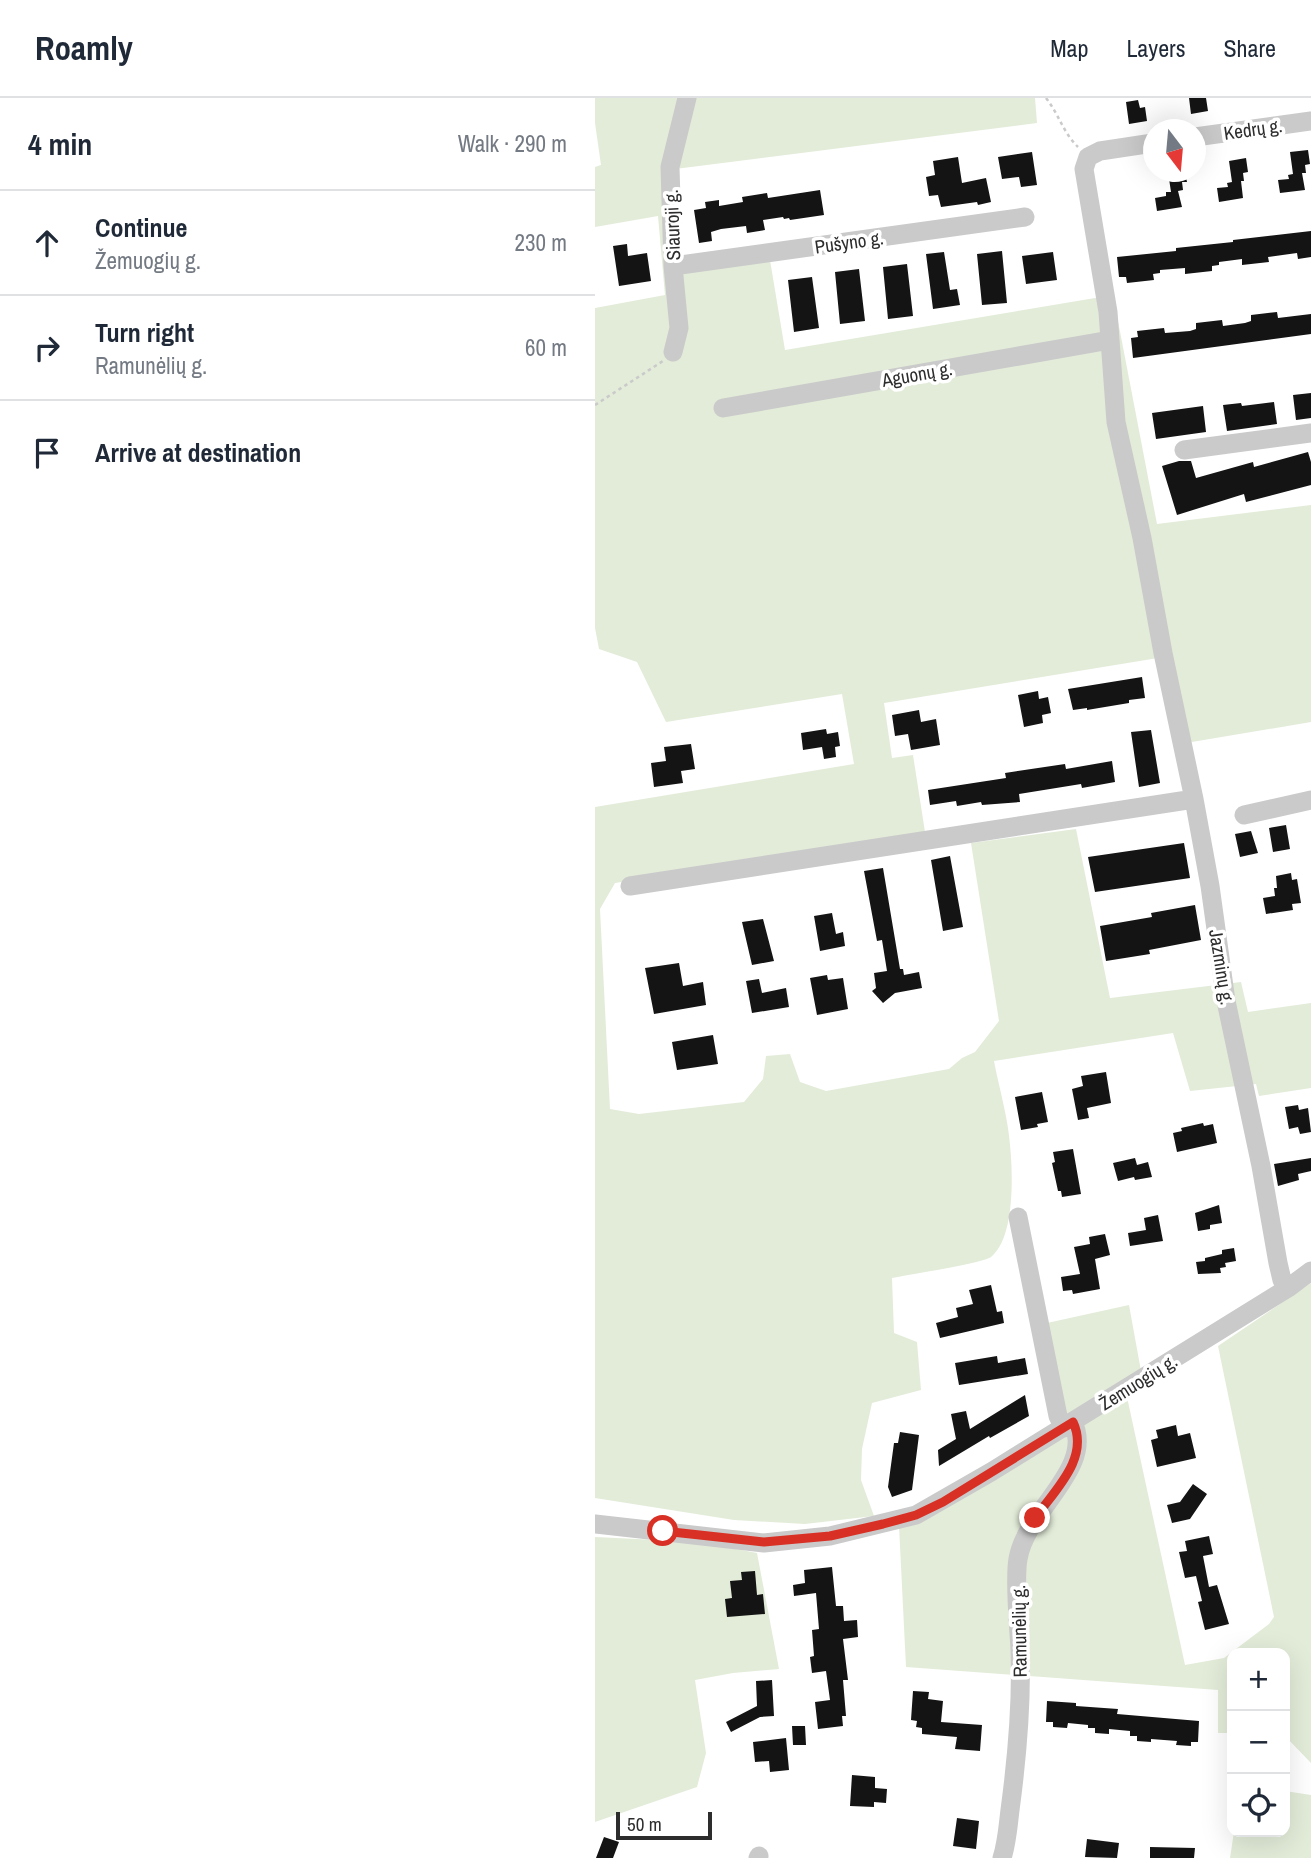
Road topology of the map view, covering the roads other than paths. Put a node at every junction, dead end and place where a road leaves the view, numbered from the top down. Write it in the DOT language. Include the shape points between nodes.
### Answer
graph roads {
  1 [pos="687,98"];
  2 [pos="1311,121"];
  3 [pos="1206,135"];
  4 [pos="1143,144"];
  5 [pos="1025,217"];
  6 [pos="673,267"];
  7 [pos="1110,340"];
  8 [pos="673,352"];
  9 [pos="723,408"];
  10 [pos="1311,433"];
  11 [pos="1184,450"];
  12 [pos="1193,799"];
  13 [pos="1311,800"];
  14 [pos="1244,815"];
  15 [pos="630,886"];
  16 [pos="1018,1217"];
  17 [pos="1311,1271"];
  18 [pos="1288,1288"];
  19 [pos="1068,1425"];
  20 [pos="595,1524"];
  21 [pos="1002,1858"];
  1 -- 6 [label="street, Siauroji g." via="670,167"];
  2 -- 3 [label="street, Kedrų g."];
  4 -- 7 [label="street, Jazminų g." via="1100,150 1088,157 1084,169"];
  5 -- 6 [label="street, Pušyno g."];
  6 -- 8 [label="street, Siauroji g." via="679,328"];
  7 -- 9 [label="street, Aguonų g."];
  7 -- 12 [label="street, Jazminų g." via="1115,422"];
  10 -- 11 [label="street"];
  12 -- 15 [label="street"];
  12 -- 18 [label="street, Jazminų g." via="1226,1001 1278,1263"];
  13 -- 14 [label="street"];
  16 -- 19 [label="street, Ramunėlių g." via="1058,1416"];
  17 -- 18 [label="street, Žemuogių g."];
  18 -- 19 [label="street, Žemuogių g."];
  19 -- 20 [label="street, Žemuogių g." via="916,1515 830,1536 764,1542"];
  19 -- 21 [label="street, Ramunėlių g." via="1079,1435 1074,1463 1023,1539 1017,1562 1021,1662 1017,1758"];
}
